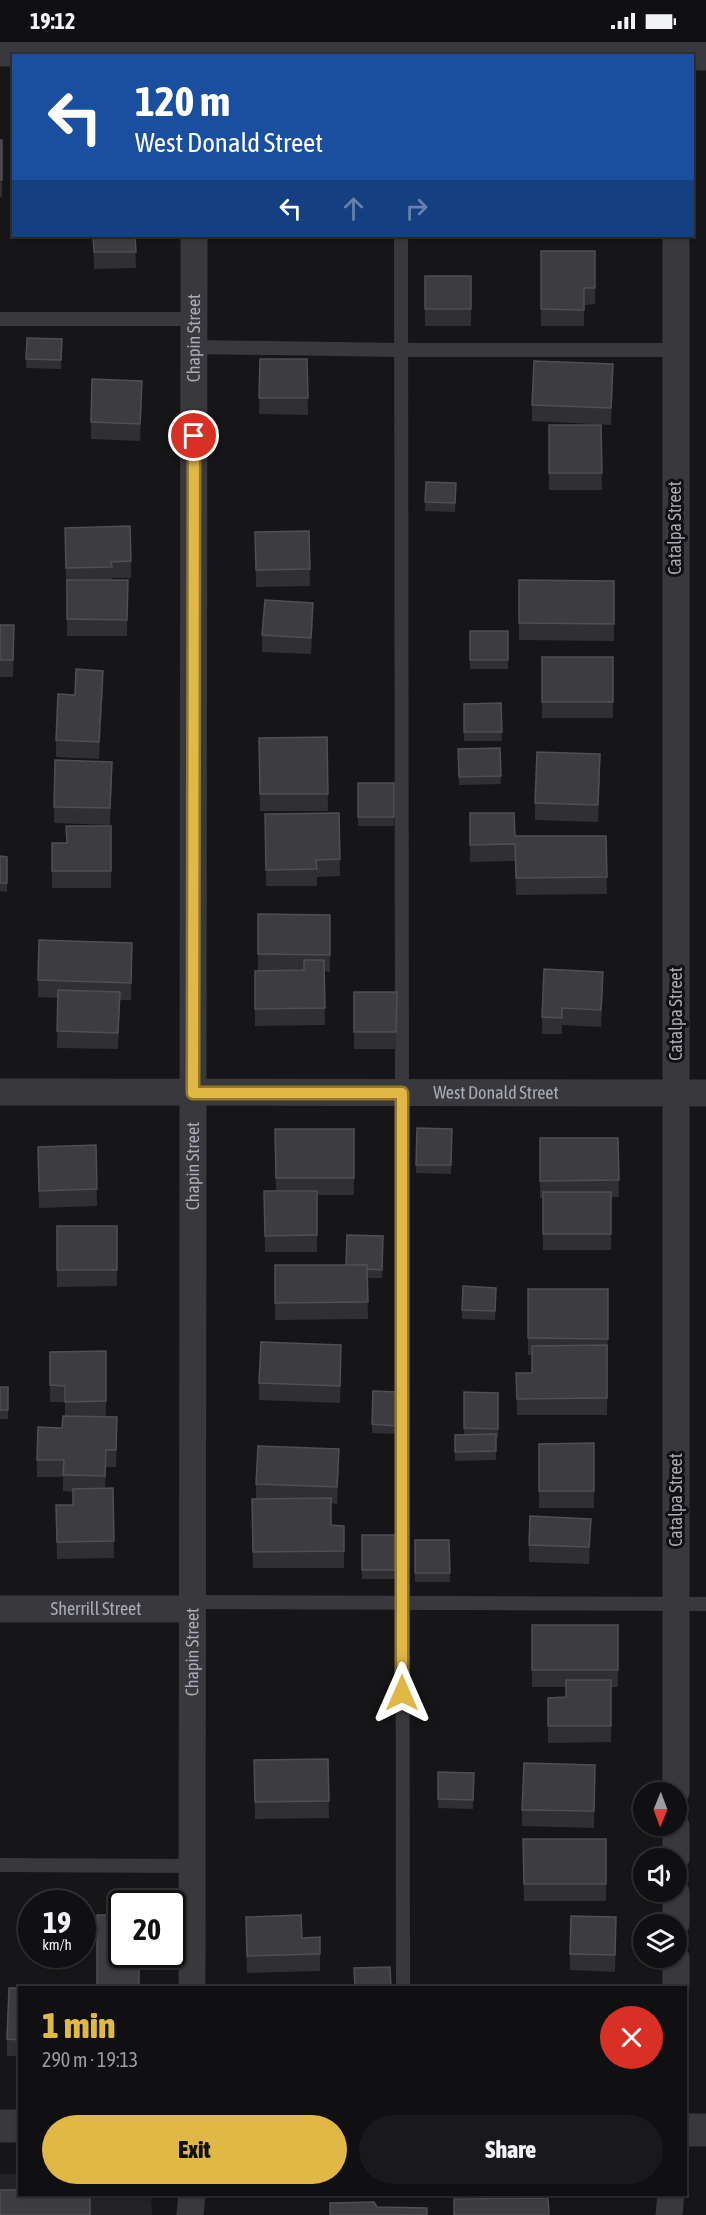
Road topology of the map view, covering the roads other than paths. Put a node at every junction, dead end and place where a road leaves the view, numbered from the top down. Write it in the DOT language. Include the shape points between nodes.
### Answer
graph roads {
  1 [pos="0,50"];
  2 [pos="196,53"];
  3 [pos="400,54"];
  4 [pos="194,237"];
  5 [pos="401,237"];
  6 [pos="676,237"];
  7 [pos="0,319"];
  8 [pos="194,319"];
  9 [pos="194,347"];
  10 [pos="401,350"];
  11 [pos="675,350"];
  12 [pos="0,1092"];
  13 [pos="193,1093"];
  14 [pos="402,1093"];
  15 [pos="676,1093"];
  16 [pos="706,1093"];
  17 [pos="402,1603"];
  18 [pos="676,1604"];
  19 [pos="706,1604"];
  20 [pos="192,1606"];
  21 [pos="0,1609"];
  22 [pos="676,1782"];
  23 [pos="0,1865"];
  24 [pos="192,1866"];
  25 [pos="676,1968"];
  26 [pos="192,1986"];
  27 [pos="403,1986"];
  28 [pos="675,1986"];
  29 [pos="0,2126"];
  30 [pos="18,2126"];
  31 [pos="687,2130"];
  32 [pos="706,2130"];
  33 [pos="192,2196"];
  34 [pos="671,2196"];
  35 [pos="190,2215"];
  36 [pos="669,2215"];
  1 -- 2 [label="street"];
  2 -- 3 [label="street"];
  4 -- 8 [label="street, Chapin Street"];
  5 -- 10 [label="lane"];
  6 -- 11 [label="street, Catalpa Street"];
  7 -- 8 [label="lane"];
  8 -- 9 [label="street, Chapin Street"];
  9 -- 10 [label="lane"];
  9 -- 13 [label="street, Chapin Street"];
  10 -- 11 [label="lane"];
  10 -- 14 [label="lane"];
  11 -- 15 [label="street, Catalpa Street"];
  12 -- 13 [label="street, West Donald Street"];
  13 -- 14 [label="street, West Donald Street"];
  13 -- 20 [label="street, Chapin Street"];
  14 -- 15 [label="street, West Donald Street"];
  14 -- 17 [label="lane"];
  15 -- 16 [label="street, West Donald Street"];
  15 -- 18 [label="street, Catalpa Street"];
  17 -- 18 [label="lane"];
  17 -- 20 [label="lane"];
  17 -- 27 [label="lane"];
  18 -- 19 [label="lane"];
  18 -- 22 [label="street, Catalpa Street"];
  20 -- 21 [label="street, Sherrill Street"];
  20 -- 24 [label="street, Chapin Street"];
  23 -- 24 [label="lane"];
  24 -- 26 [label="street, Chapin Street"];
  25 -- 28 [label="street"];
  29 -- 30 [label="street"];
  31 -- 32 [label="street"];
  33 -- 35 [label="street"];
  34 -- 36 [label="street"];
}
